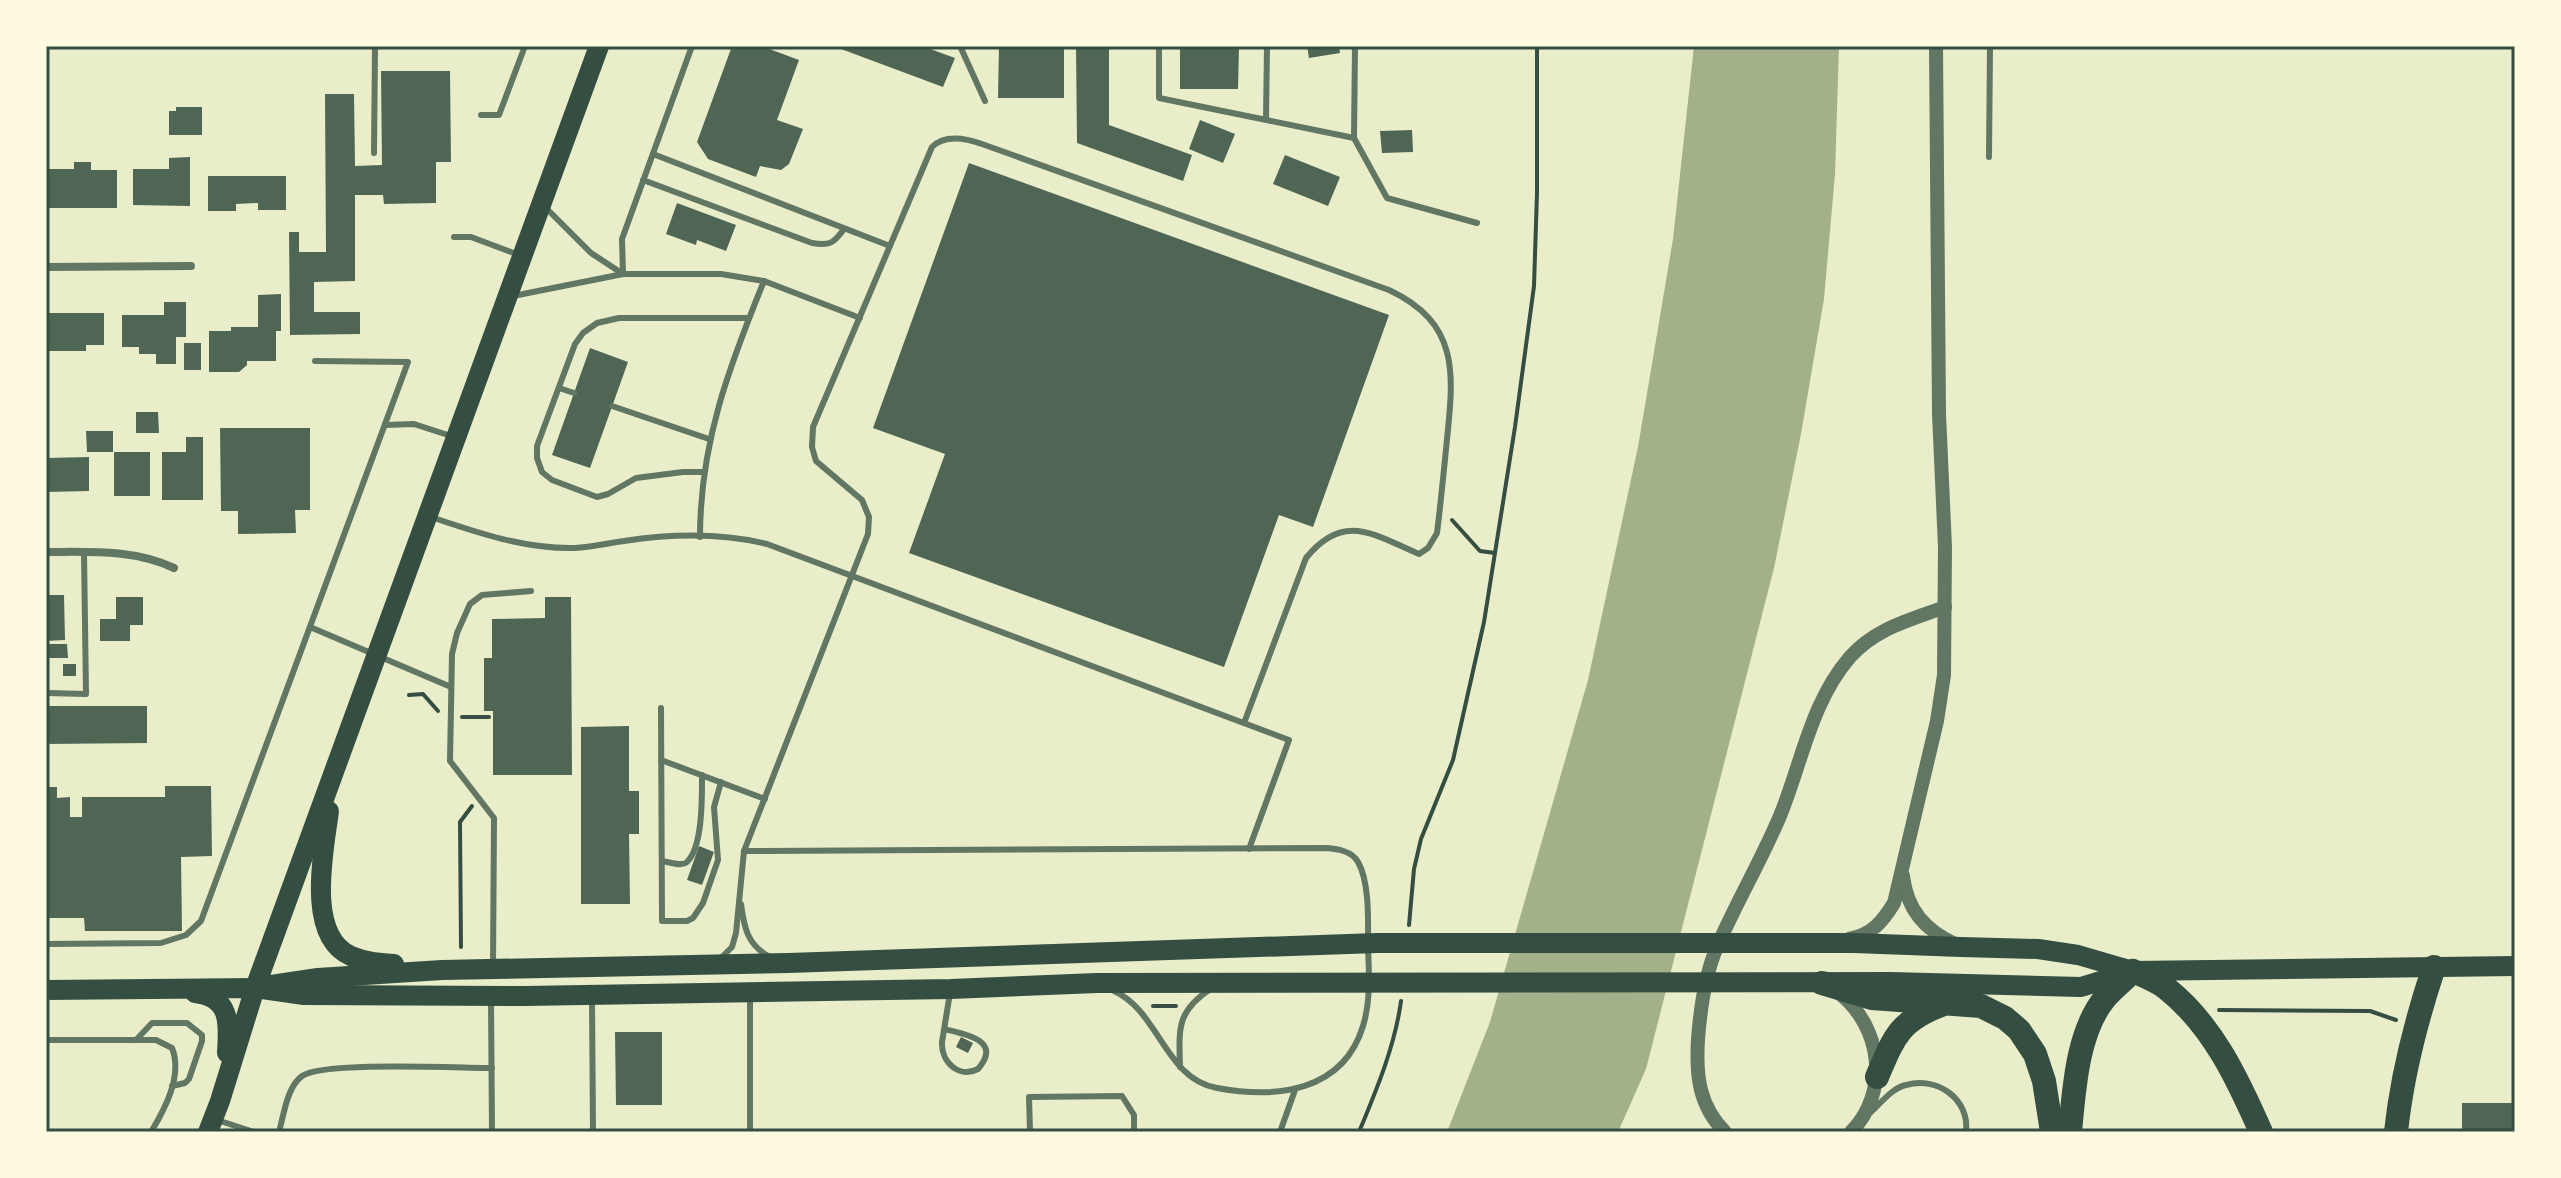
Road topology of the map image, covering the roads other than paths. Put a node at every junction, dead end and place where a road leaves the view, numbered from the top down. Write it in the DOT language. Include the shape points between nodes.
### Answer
graph roads {
  1 [pos="375,46"];
  2 [pos="525,46"];
  3 [pos="599,46"];
  4 [pos="692,46"];
  5 [pos="960,46"];
  6 [pos="1159,46"];
  7 [pos="1267,46"];
  8 [pos="1355,46"];
  9 [pos="1936,46"];
  10 [pos="1990,46"];
  11 [pos="985,101"];
  12 [pos="481,115"];
  13 [pos="1266,119"];
  14 [pos="1354,138"];
  15 [pos="374,153"];
  16 [pos="653,154"];
  17 [pos="1989,157"];
  18 [pos="643,180"];
  19 [pos="542,203"];
  20 [pos="1477,223"];
  21 [pos="844,229"];
  22 [pos="454,237"];
  23 [pos="890,246"];
  24 [pos="522,256"];
  25 [pos="191,266"];
  26 [pos="46,267"];
  27 [pos="623,274"];
  28 [pos="764,281"];
  29 [pos="507,297"];
  30 [pos="749,318"];
  31 [pos="860,318"];
  32 [pos="315,361"];
  33 [pos="559,388"];
  34 [pos="574,393"];
  35 [pos="612,406"];
  36 [pos="385,425"];
  37 [pos="456,437"];
  38 [pos="709,439"];
  39 [pos="703,472"];
  40 [pos="427,515"];
  41 [pos="700,537"];
  42 [pos="46,552"];
  43 [pos="84,552"];
  44 [pos="174,568"];
  45 [pos="852,577"];
  46 [pos="531,591"];
  47 [pos="1945,607"];
  48 [pos="310,627"];
  49 [pos="376,656"];
  50 [pos="451,687"];
  51 [pos="47,693"];
  52 [pos="661,708"];
  53 [pos="1244,723"];
  54 [pos="661,760"];
  55 [pos="337,763"];
  56 [pos="702,775"];
  57 [pos="721,782"];
  58 [pos="765,799"];
  59 [pos="1249,849"];
  60 [pos="744,851"];
  61 [pos="1905,852"];
  62 [pos="662,861"];
  63 [pos="739,892"];
  64 [pos="1829,943"];
  65 [pos="46,944"];
  66 [pos="1961,947"];
  67 [pos="788,963"];
  68 [pos="705,966"];
  69 [pos="2515,966"];
  70 [pos="2434,967"];
  71 [pos="493,969"];
  72 [pos="442,970"];
  73 [pos="2133,971"];
  74 [pos="1815,982"];
  75 [pos="1097,983"];
  76 [pos="1218,985"];
  77 [pos="255,988"];
  78 [pos="159,989"];
  79 [pos="951,989"];
  80 [pos="46,990"];
  81 [pos="750,993"];
  82 [pos="592,995"];
  83 [pos="491,996"];
  84 [pos="1946,1003"];
  85 [pos="944,1029"];
  86 [pos="46,1040"];
  87 [pos="136,1040"];
  88 [pos="1180,1067"];
  89 [pos="492,1068"];
  90 [pos="1877,1077"];
  91 [pos="172,1086"];
  92 [pos="1295,1090"];
  93 [pos="214,1117"];
  94 [pos="1853,1130"];
  95 [pos="151,1132"];
  96 [pos="254,1132"];
  97 [pos="279,1132"];
  98 [pos="492,1132"];
  99 [pos="593,1132"];
  100 [pos="750,1132"];
  101 [pos="1030,1132"];
  102 [pos="1134,1132"];
  103 [pos="1280,1132"];
  104 [pos="1725,1132"];
  105 [pos="1966,1132"];
  106 [pos="2052,1132"];
  107 [pos="2070,1132"];
  108 [pos="2261,1132"];
  109 [pos="2396,1132"];
  1 -- 15 [label="lane"];
  2 -- 12 [label="lane" via="499,115"];
  3 -- 19 [label="main road"];
  4 -- 16 [label="lane"];
  5 -- 11 [label="lane"];
  6 -- 13 [label="lane" via="1159,98"];
  7 -- 13 [label="lane"];
  8 -- 14 [label="lane"];
  9 -- 47 [label="street"];
  10 -- 17 [label="lane"];
  13 -- 14 [label="lane"];
  14 -- 20 [label="lane" via="1387,198"];
  16 -- 18 [label="lane"];
  16 -- 21 [label="lane"];
  18 -- 21 [label="lane" via="812,243 835,242"];
  18 -- 27 [label="lane" via="622,239"];
  19 -- 24 [label="main road"];
  19 -- 27 [label="lane" via="591,253"];
  21 -- 23 [label="lane"];
  22 -- 24 [label="lane" via="471,237"];
  23 -- 31 [label="lane"];
  23 -- 53 [label="lane" via="932,147 943,140 965,139 1401,296 1429,318 1448,349 1453,388 1437,533 1419,554 1356,529 1330,535 1316,546 1306,558"];
  24 -- 29 [label="main road"];
  25 -- 26 [label="street"];
  27 -- 28 [label="lane" via="721,274"];
  27 -- 29 [label="lane"];
  28 -- 30 [label="lane"];
  28 -- 31 [label="lane"];
  29 -- 37 [label="main road"];
  30 -- 33 [label="lane" via="619,318 597,323 575,344"];
  30 -- 38 [label="lane"];
  31 -- 45 [label="lane" via="812,437 816,461 858,496 869,517"];
  32 -- 36 [label="lane" via="408,362"];
  33 -- 34 [label="lane"];
  33 -- 39 [label="lane" via="537,446 539,466 547,477 597,497 636,478"];
  35 -- 38 [label="lane"];
  36 -- 37 [label="lane" via="414,424"];
  36 -- 48 [label="lane"];
  37 -- 40 [label="main road"];
  38 -- 39 [label="lane"];
  39 -- 41 [label="lane"];
  40 -- 41 [label="lane" via="548,547"];
  40 -- 49 [label="main road"];
  41 -- 45 [label="lane" via="767,544"];
  42 -- 43 [label="street"];
  43 -- 44 [label="street" via="133,554"];
  43 -- 51 [label="lane" via="86,694"];
  45 -- 53 [label="lane"];
  45 -- 58 [label="lane"];
  46 -- 50 [label="lane" via="482,595 470,604 454,645"];
  47 -- 61 [label="street" via="1937,721"];
  47 -- 104 [label="street" via="1866,640 1814,715 1780,814 1716,950 1705,991 1698,1073 1710,1114"];
  48 -- 49 [label="lane"];
  48 -- 65 [label="lane" via="197,926 161,943"];
  49 -- 50 [label="lane"];
  49 -- 55 [label="main road"];
  50 -- 71 [label="lane" via="450,761 494,818"];
  52 -- 54 [label="lane"];
  53 -- 59 [label="lane" via="1289,740"];
  54 -- 56 [label="lane"];
  54 -- 62 [label="lane"];
  55 -- 72 [label="main road" via="321,881 331,938 350,956"];
  55 -- 77 [label="main road"];
  56 -- 57 [label="lane"];
  56 -- 62 [label="lane" via="701,824 687,862"];
  57 -- 58 [label="lane"];
  57 -- 62 [label="lane" via="714,807 718,860 703,903 687,921 662,921"];
  58 -- 60 [label="lane"];
  59 -- 60 [label="lane"];
  59 -- 92 [label="lane" via="1336,848 1358,861 1363,876 1369,993 1364,1025 1341,1066"];
  60 -- 63 [label="lane"];
  61 -- 64 [label="street" via="1894,903 1883,921 1857,938"];
  61 -- 66 [label="street" via="1905,892 1913,911 1937,936"];
  63 -- 67 [label="lane" via="753,945"];
  63 -- 68 [label="lane" via="732,947"];
  64 -- 66 [label="main road"];
  64 -- 67 [label="main road" via="1304,945"];
  66 -- 73 [label="main road" via="2038,949"];
  67 -- 68 [label="main road"];
  68 -- 71 [label="main road"];
  69 -- 70 [label="main road"];
  70 -- 73 [label="main road"];
  70 -- 109 [label="highway" via="2404,1075"];
  71 -- 72 [label="main road"];
  72 -- 77 [label="main road"];
  73 -- 74 [label="main road" via="2081,987"];
  73 -- 107 [label="highway" via="2104,1000 2082,1045"];
  73 -- 108 [label="highway" via="2165,986 2195,1017 2227,1059"];
  74 -- 76 [label="main road"];
  74 -- 84 [label="highway" via="1872,998"];
  74 -- 90 [label="street" via="1854,1006 1873,1039"];
  75 -- 76 [label="main road"];
  75 -- 79 [label="main road"];
  75 -- 88 [label="lane" via="1143,1011"];
  76 -- 88 [label="lane" via="1185,1011 1178,1040"];
  77 -- 78 [label="main road"];
  77 -- 83 [label="main road" via="304,995"];
  77 -- 93 [label="main road"];
  78 -- 80 [label="main road"];
  78 -- 93 [label="main road" via="204,994 223,1007 228,1030"];
  79 -- 81 [label="main road"];
  79 -- 85 [label="lane"];
  81 -- 82 [label="main road"];
  81 -- 100 [label="lane"];
  82 -- 83 [label="main road"];
  82 -- 99 [label="lane"];
  83 -- 89 [label="lane"];
  84 -- 90 [label="highway" via="1921,1012 1901,1029"];
  84 -- 106 [label="highway" via="1981,1006 2019,1030 2044,1081"];
  85 -- 85 [label="lane" via="941,1049 949,1064 964,1073 978,1069 985,1057 980,1040"];
  86 -- 87 [label="lane"];
  87 -- 91 [label="lane" via="156,1040 172,1048"];
  87 -- 91 [label="lane" via="152,1023 187,1023 202,1035 189,1079"];
  88 -- 92 [label="lane" via="1190,1078 1216,1088"];
  89 -- 97 [label="lane" via="312,1070 292,1088"];
  89 -- 98 [label="lane"];
  90 -- 94 [label="street" via="1870,1104"];
  91 -- 95 [label="lane"];
  92 -- 103 [label="lane"];
  93 -- 96 [label="lane"];
  94 -- 105 [label="lane" via="1896,1089 1931,1083 1960,1103"];
  101 -- 102 [label="lane" via="1029,1097 1122,1096 1134,1115"];
}
